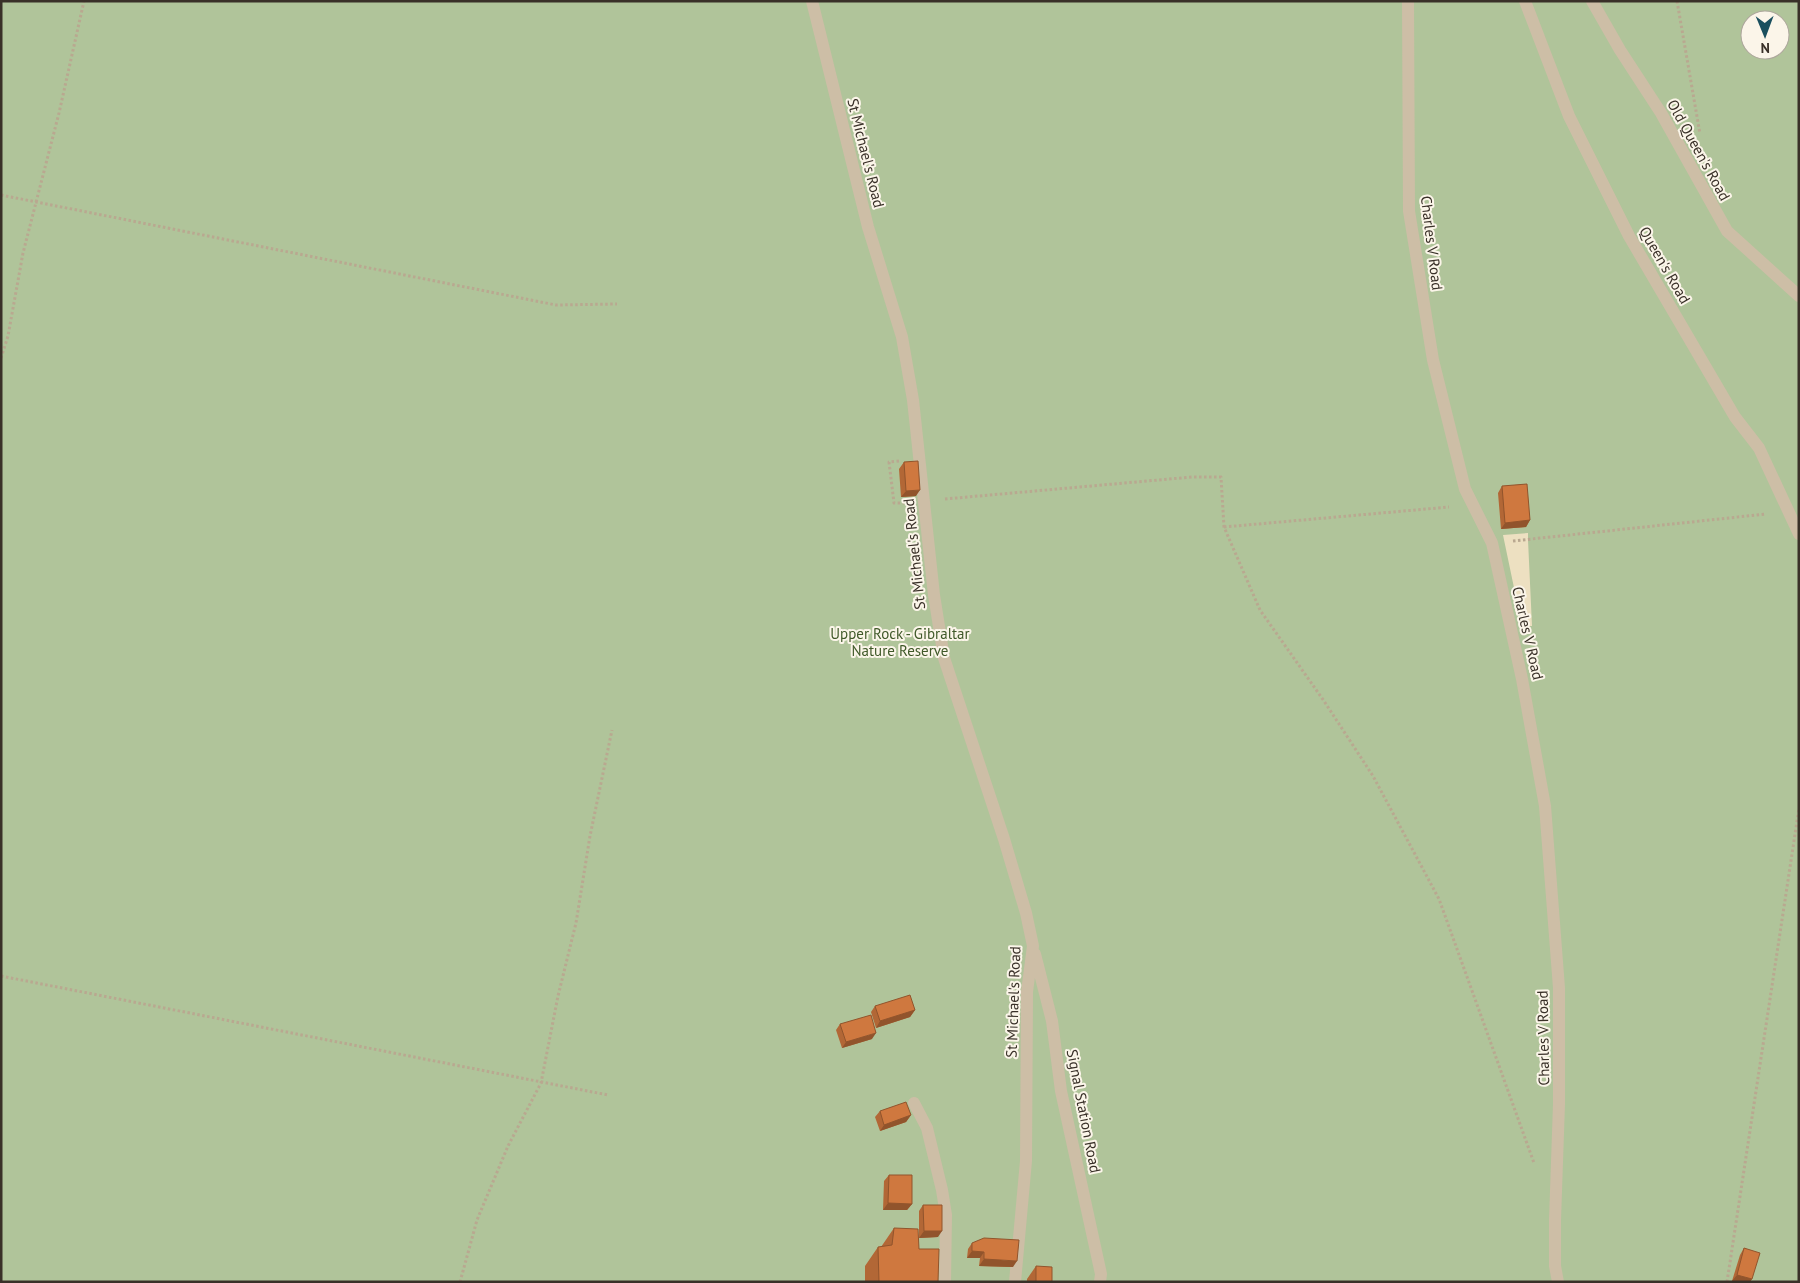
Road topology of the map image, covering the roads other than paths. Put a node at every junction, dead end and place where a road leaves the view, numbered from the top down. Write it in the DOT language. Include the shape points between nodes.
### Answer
graph roads {
  1 [pos="812,1"];
  2 [pos="1408,1"];
  3 [pos="1525,1"];
  4 [pos="1592,1"];
  5 [pos="1799,296"];
  6 [pos="1799,534"];
  7 [pos="1033,946"];
  8 [pos="914,1103"];
  9 [pos="945,1282"];
  10 [pos="1015,1282"];
  11 [pos="1100,1282"];
  12 [pos="1558,1282"];
  1 -- 7 [label="street, St Michael's Road" via="868,227 902,338 913,400 944,658 1004,839"];
  2 -- 12 [label="street, Charles V Road" via="1409,211 1433,360 1465,489 1492,544 1522,679 1545,806 1559,988 1554,1220"];
  3 -- 6 [label="street, Queen's Road" via="1568,116 1629,236 1736,417 1759,448"];
  4 -- 5 [label="street, Old Queen's Road" via="1661,113 1726,232"];
  7 -- 10 [label="street, St Michael's Road" via="1027,992 1026,1161"];
  7 -- 11 [label="street, Signal Station Road" via="1052,1021 1061,1091 1101,1274"];
  8 -- 9 [label="street" via="927,1128 942,1190 946,1215"];
}
